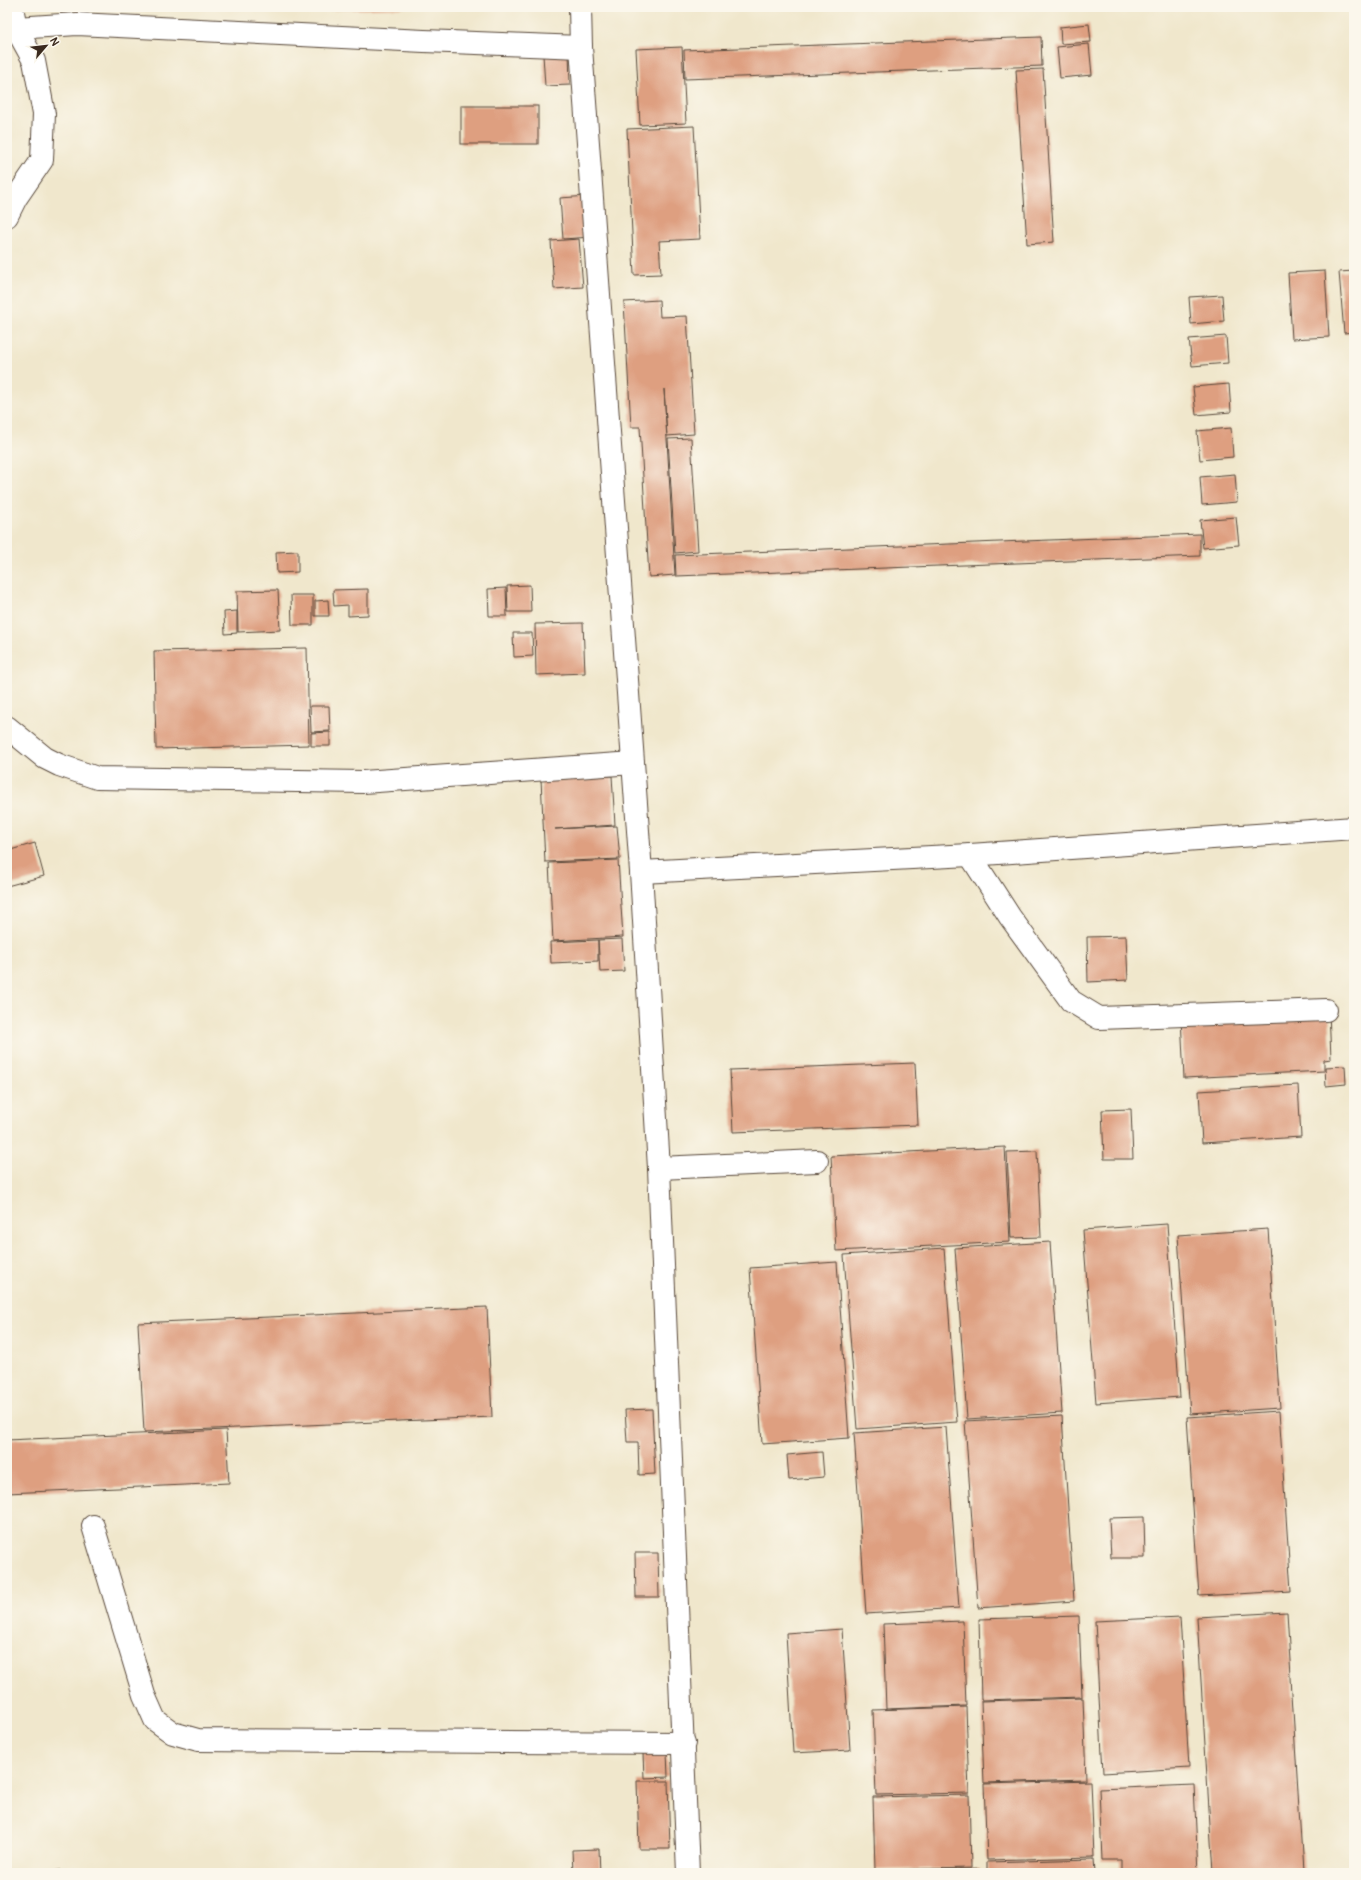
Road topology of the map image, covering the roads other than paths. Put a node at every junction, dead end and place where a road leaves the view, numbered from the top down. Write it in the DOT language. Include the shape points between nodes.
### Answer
graph roads {
  1 [pos="580,7"];
  2 [pos="14,17"];
  3 [pos="581,47"];
  4 [pos="7,216"];
  5 [pos="7,727"];
  6 [pos="633,763"];
  7 [pos="1354,828"];
  8 [pos="970,855"];
  9 [pos="641,872"];
  10 [pos="1326,1010"];
  11 [pos="817,1162"];
  12 [pos="659,1168"];
  13 [pos="93,1526"];
  14 [pos="684,1743"];
  15 [pos="688,1873"];
  1 -- 3 [label="street"];
  2 -- 3 [label="street" via="77,24"];
  2 -- 4 [label="street" via="34,61 44,114 42,160"];
  3 -- 6 [label="street"];
  5 -- 6 [label="street" via="45,758 97,778 363,782"];
  6 -- 9 [label="street"];
  7 -- 8 [label="street"];
  8 -- 9 [label="street"];
  8 -- 10 [label="street" via="1010,917 1071,1001 1099,1018"];
  9 -- 12 [label="street"];
  11 -- 12 [label="street"];
  12 -- 14 [label="street"];
  13 -- 14 [label="street" via="144,1695 155,1720 173,1733 198,1740"];
  14 -- 15 [label="street"];
}
